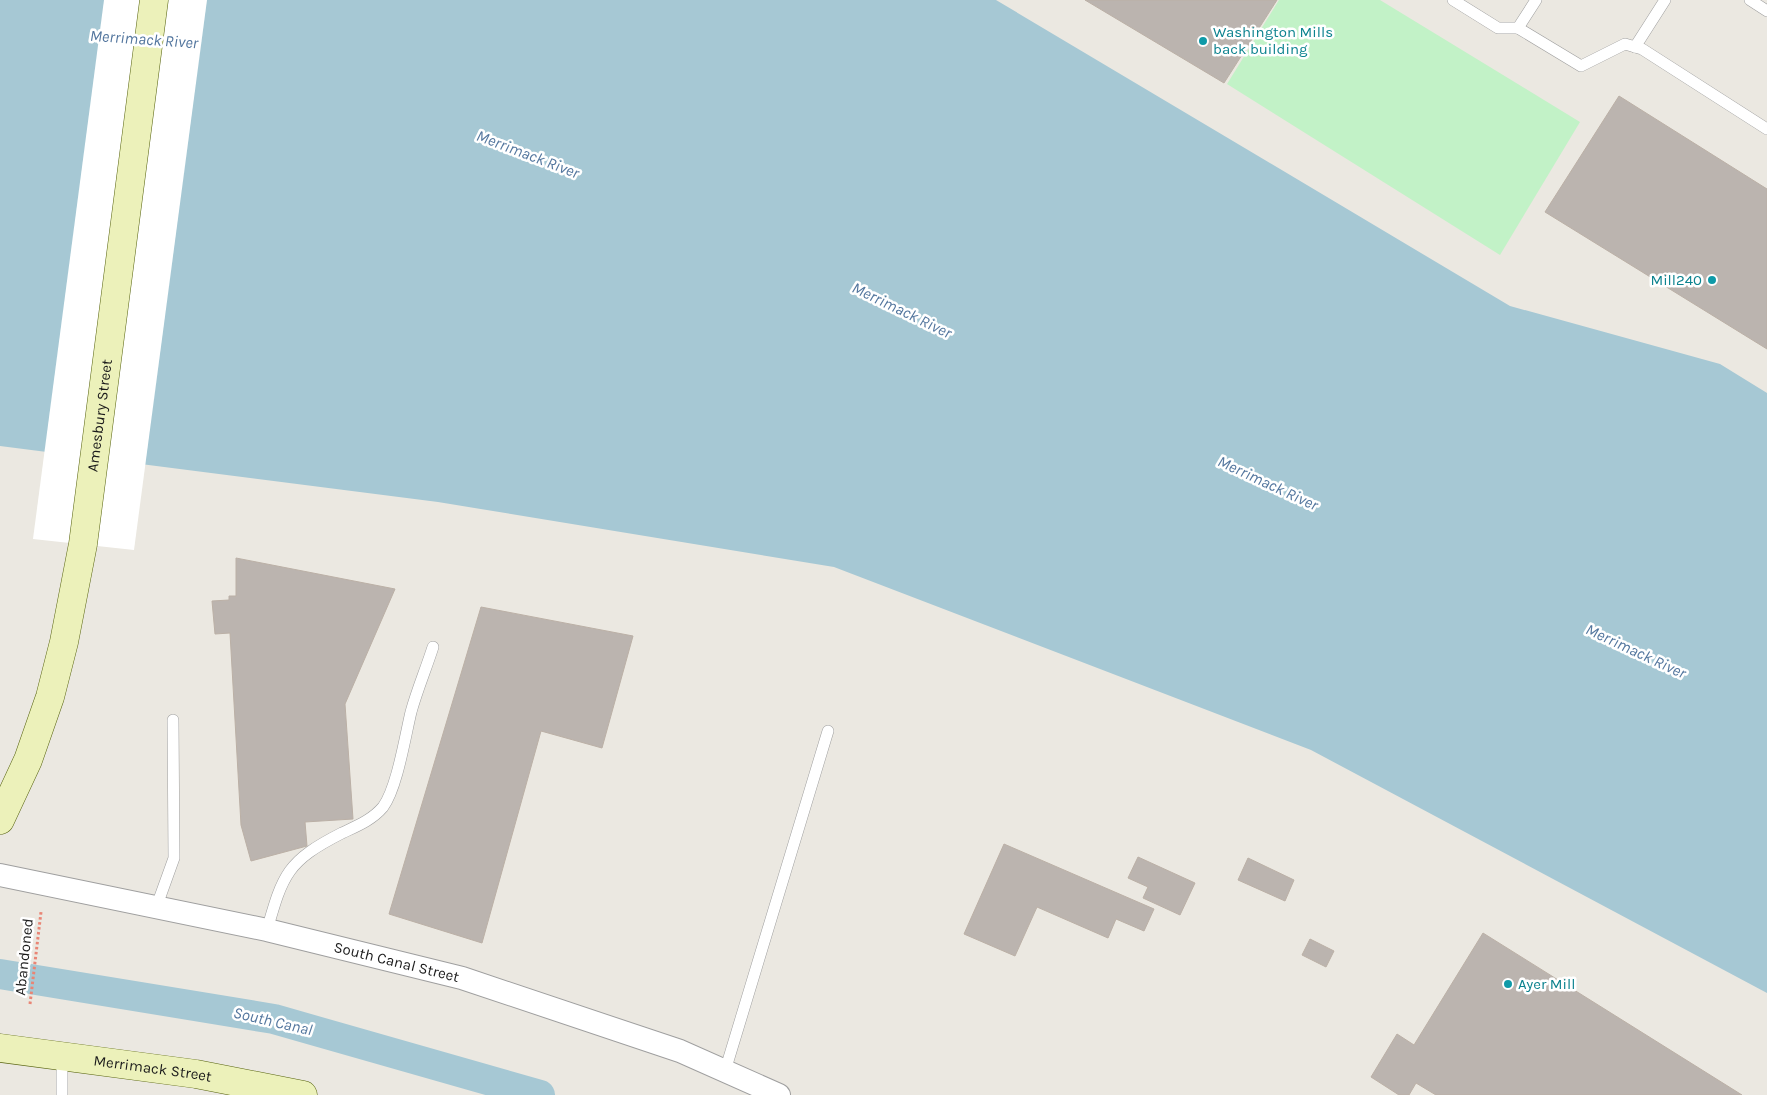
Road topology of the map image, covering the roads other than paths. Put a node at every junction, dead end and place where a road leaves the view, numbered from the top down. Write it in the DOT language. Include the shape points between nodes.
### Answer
graph roads {
  1 [pos="154,0"];
  2 [pos="1453,0"];
  3 [pos="1536,0"];
  4 [pos="1665,0"];
  5 [pos="1750,0"];
  6 [pos="1767,11"];
  7 [pos="1518,28"];
  8 [pos="1635,47"];
  9 [pos="1767,129"];
  10 [pos="433,647"];
  11 [pos="173,720"];
  12 [pos="828,732"];
  13 [pos="0,820"];
  14 [pos="0,875"];
  15 [pos="156,908"];
  16 [pos="267,930"];
  17 [pos="0,1048"];
  18 [pos="62,1056"];
  19 [pos="725,1071"];
  20 [pos="290,1094"];
  21 [pos="62,1095"];
  22 [pos="779,1095"];
  1 -- 13 [label="main road, Amesbury Street" via="83,544 50,697 28,760"];
  2 -- 7 [label="lane" via="1498,28"];
  3 -- 7 [label="lane"];
  4 -- 8 [label="lane"];
  5 -- 6 [label="lane"];
  7 -- 8 [label="lane" via="1581,66 1625,44"];
  8 -- 9 [label="lane"];
  10 -- 16 [label="lane" via="384,805 374,817 318,846 299,860 284,877"];
  11 -- 15 [label="lane" via="174,858"];
  12 -- 19 [label="lane"];
  14 -- 15 [label="street, South Canal Street"];
  15 -- 16 [label="street, South Canal Street"];
  16 -- 19 [label="street, South Canal Street" via="462,978 680,1051"];
  17 -- 18 [label="main road, Merrimack Street"];
  18 -- 20 [label="main road, Merrimack Street" via="196,1074"];
  18 -- 21 [label="lane"];
  19 -- 22 [label="street, South Canal Street"];
}
